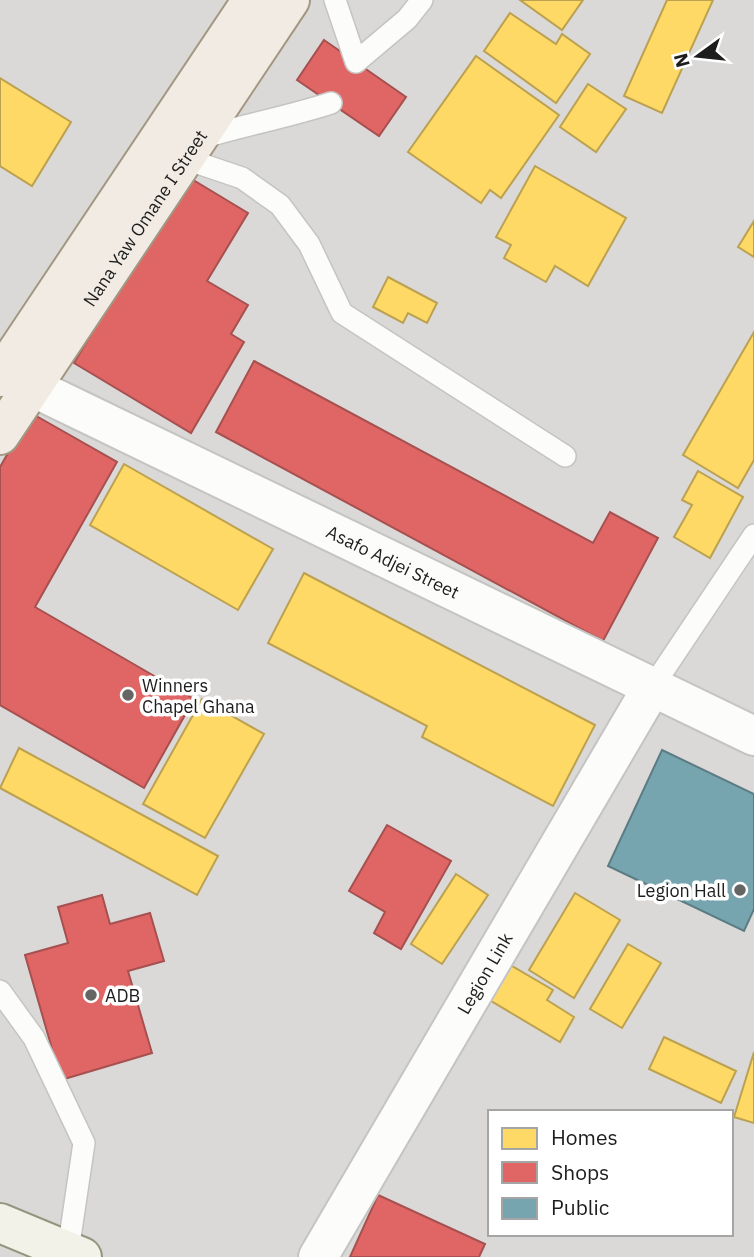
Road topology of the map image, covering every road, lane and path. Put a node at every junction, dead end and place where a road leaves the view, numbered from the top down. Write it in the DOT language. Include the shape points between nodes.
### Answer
graph roads {
  1 [pos="252,0"];
  2 [pos="290,0"];
  3 [pos="335,0"];
  4 [pos="422,0"];
  5 [pos="331,103"];
  6 [pos="192,149"];
  7 [pos="9,375"];
  8 [pos="0,435"];
  9 [pos="565,456"];
  10 [pos="754,535"];
  11 [pos="651,689"];
  12 [pos="754,736"];
  13 [pos="0,991"];
  14 [pos="0,1223"];
  15 [pos="75,1254"];
  16 [pos="318,1257"];
  1 -- 7 [label="main road, Nana Yaw Omane I Street"];
  2 -- 6 [label="main road, Nana Yaw Omane I Street"];
  3 -- 4 [label="lane" via="356,62 407,19"];
  5 -- 6 [label="lane" via="281,120 236,127"];
  6 -- 7 [label="main road, Nana Yaw Omane I Street"];
  6 -- 9 [label="lane" via="279,205 309,244 342,313"];
  7 -- 8 [label="main road, Nana Yaw Omane I Street"];
  7 -- 11 [label="street, Asafo Adjei Street"];
  10 -- 11 [label="lane"];
  11 -- 12 [label="street, Asafo Adjei Street"];
  11 -- 16 [label="street, Legion Link"];
  13 -- 15 [label="lane" via="34,1038 84,1143"];
  14 -- 15 [label="street"];
}
